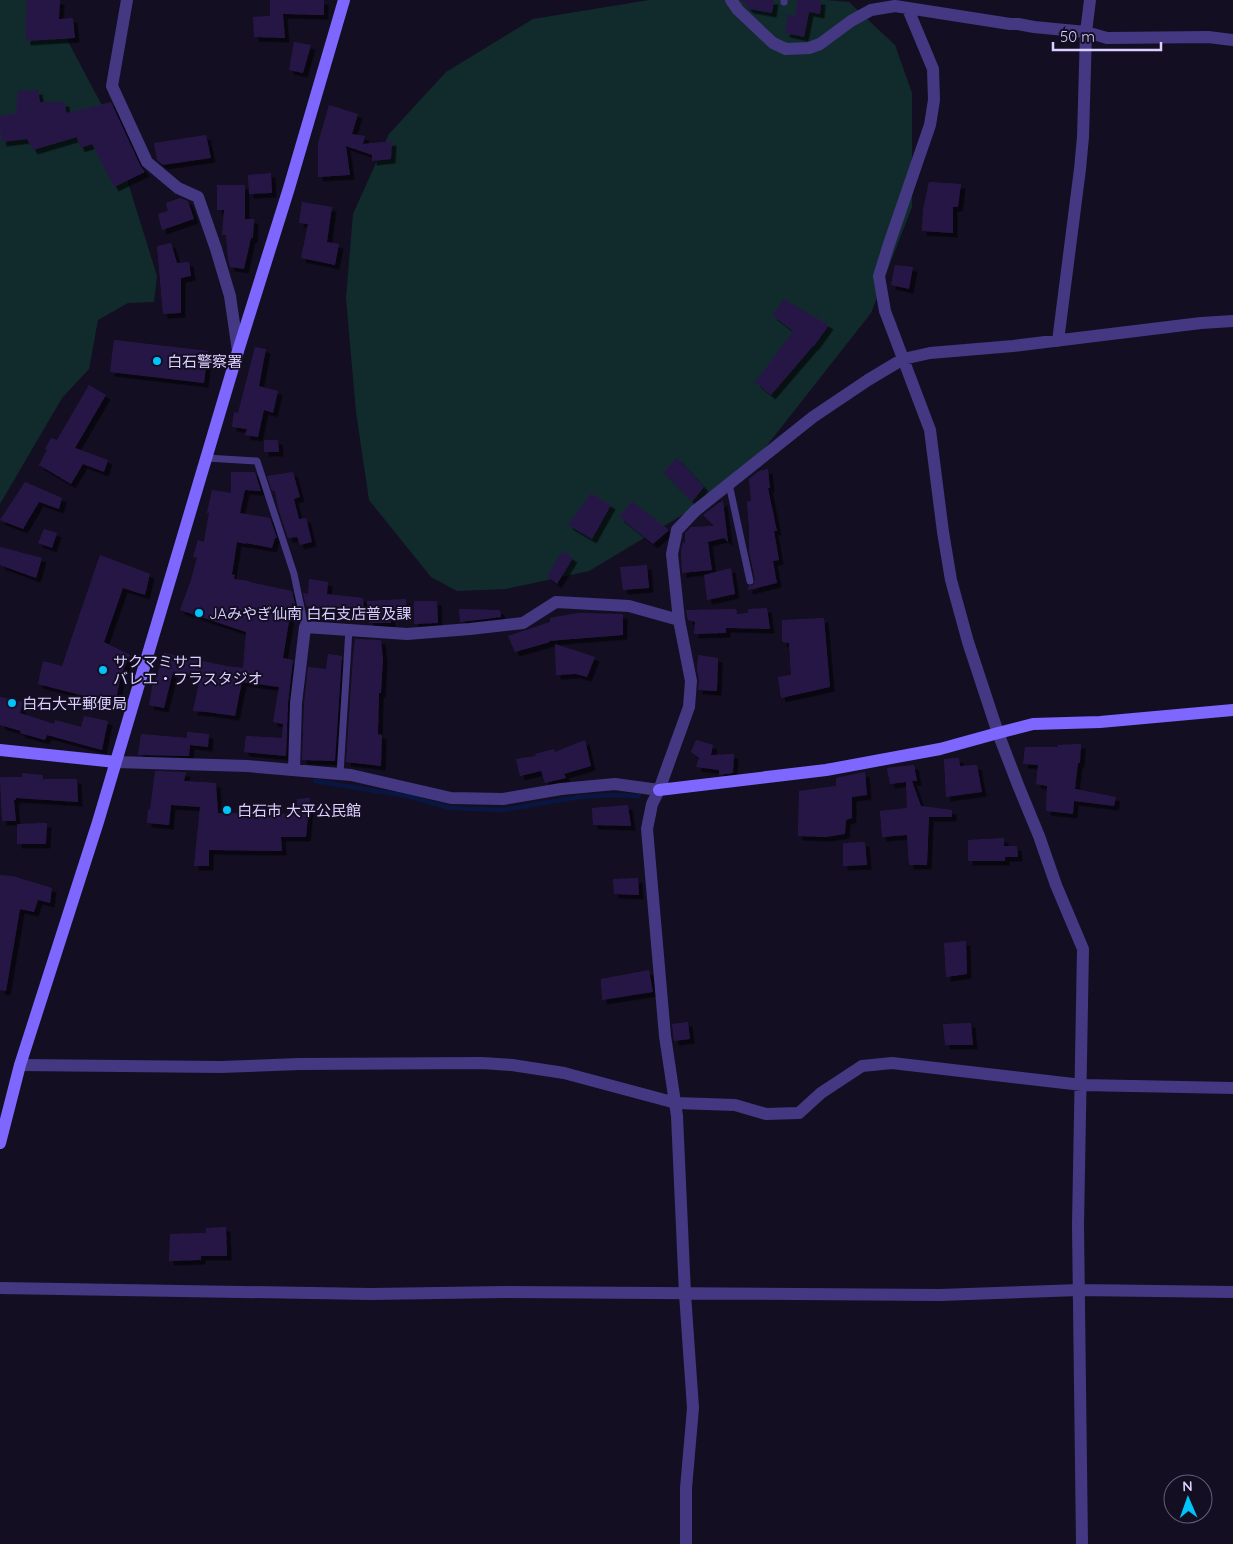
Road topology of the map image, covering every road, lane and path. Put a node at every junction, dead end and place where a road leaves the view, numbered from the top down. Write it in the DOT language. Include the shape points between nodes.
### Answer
graph roads {
  1 [pos="127,0"];
  2 [pos="344,0"];
  3 [pos="731,0"];
  4 [pos="1090,0"];
  5 [pos="908,8"];
  6 [pos="1086,32"];
  7 [pos="1233,40"];
  8 [pos="1233,321"];
  9 [pos="1058,341"];
  10 [pos="238,351"];
  11 [pos="903,359"];
  12 [pos="206,458"];
  13 [pos="729,484"];
  14 [pos="750,581"];
  15 [pos="679,620"];
  16 [pos="305,627"];
  17 [pos="348,629"];
  18 [pos="1233,710"];
  19 [pos="998,732"];
  20 [pos="0,750"];
  21 [pos="116,762"];
  22 [pos="294,770"];
  23 [pos="340,774"];
  24 [pos="659,790"];
  25 [pos="20,1065"];
  26 [pos="1082,1086"];
  27 [pos="1233,1088"];
  28 [pos="676,1103"];
  29 [pos="0,1143"];
  30 [pos="0,1288"];
  31 [pos="1080,1290"];
  32 [pos="1233,1292"];
  33 [pos="685,1294"];
  34 [pos="686,1544"];
  35 [pos="1082,1544"];
  1 -- 10 [label="street" via="112,86 147,162 178,188 198,198 230,296"];
  2 -- 10 [label="street"];
  3 -- 5 [label="street" via="773,43 786,49 820,44 871,10 895,6"];
  4 -- 6 [label="street"];
  5 -- 6 [label="street"];
  5 -- 11 [label="street" via="933,70 934,100 930,125 879,276 885,311"];
  6 -- 7 [label="street" via="1106,38"];
  6 -- 9 [label="street" via="1083,137"];
  8 -- 9 [label="street" via="1201,322"];
  9 -- 11 [label="street" via="930,353"];
  10 -- 12 [label="street"];
  11 -- 13 [label="street" via="813,417"];
  11 -- 19 [label="street" via="930,430 951,580"];
  12 -- 16 [label="lane" via="257,461 294,574"];
  12 -- 21 [label="street"];
  13 -- 14 [label="lane"];
  13 -- 15 [label="street" via="677,530 672,554"];
  15 -- 17 [label="street" via="629,606 556,602 523,623 408,634"];
  15 -- 24 [label="street" via="691,682 689,707"];
  16 -- 17 [label="street"];
  16 -- 22 [label="street" via="296,703"];
  17 -- 23 [label="lane"];
  18 -- 19 [label="street" via="1100,722 1033,724"];
  19 -- 24 [label="street" via="940,749 826,770"];
  19 -- 26 [label="street" via="1083,949"];
  20 -- 21 [label="street"];
  21 -- 22 [label="street"];
  21 -- 25 [label="street"];
  22 -- 23 [label="street"];
  23 -- 24 [label="street" via="451,798 503,799 615,784"];
  24 -- 28 [label="street" via="652,804 647,829 665,1036"];
  25 -- 28 [label="street" via="502,1064 564,1073"];
  25 -- 29 [label="street"];
  26 -- 27 [label="street"];
  26 -- 28 [label="street" via="892,1062 862,1066 799,1113 766,1114 735,1105"];
  26 -- 31 [label="street" via="1078,1225"];
  28 -- 33 [label="street"];
  30 -- 33 [label="street" via="371,1294"];
  31 -- 32 [label="street"];
  31 -- 33 [label="street" via="940,1295"];
  31 -- 35 [label="street"];
  33 -- 34 [label="street" via="693,1408 686,1488"];
}
